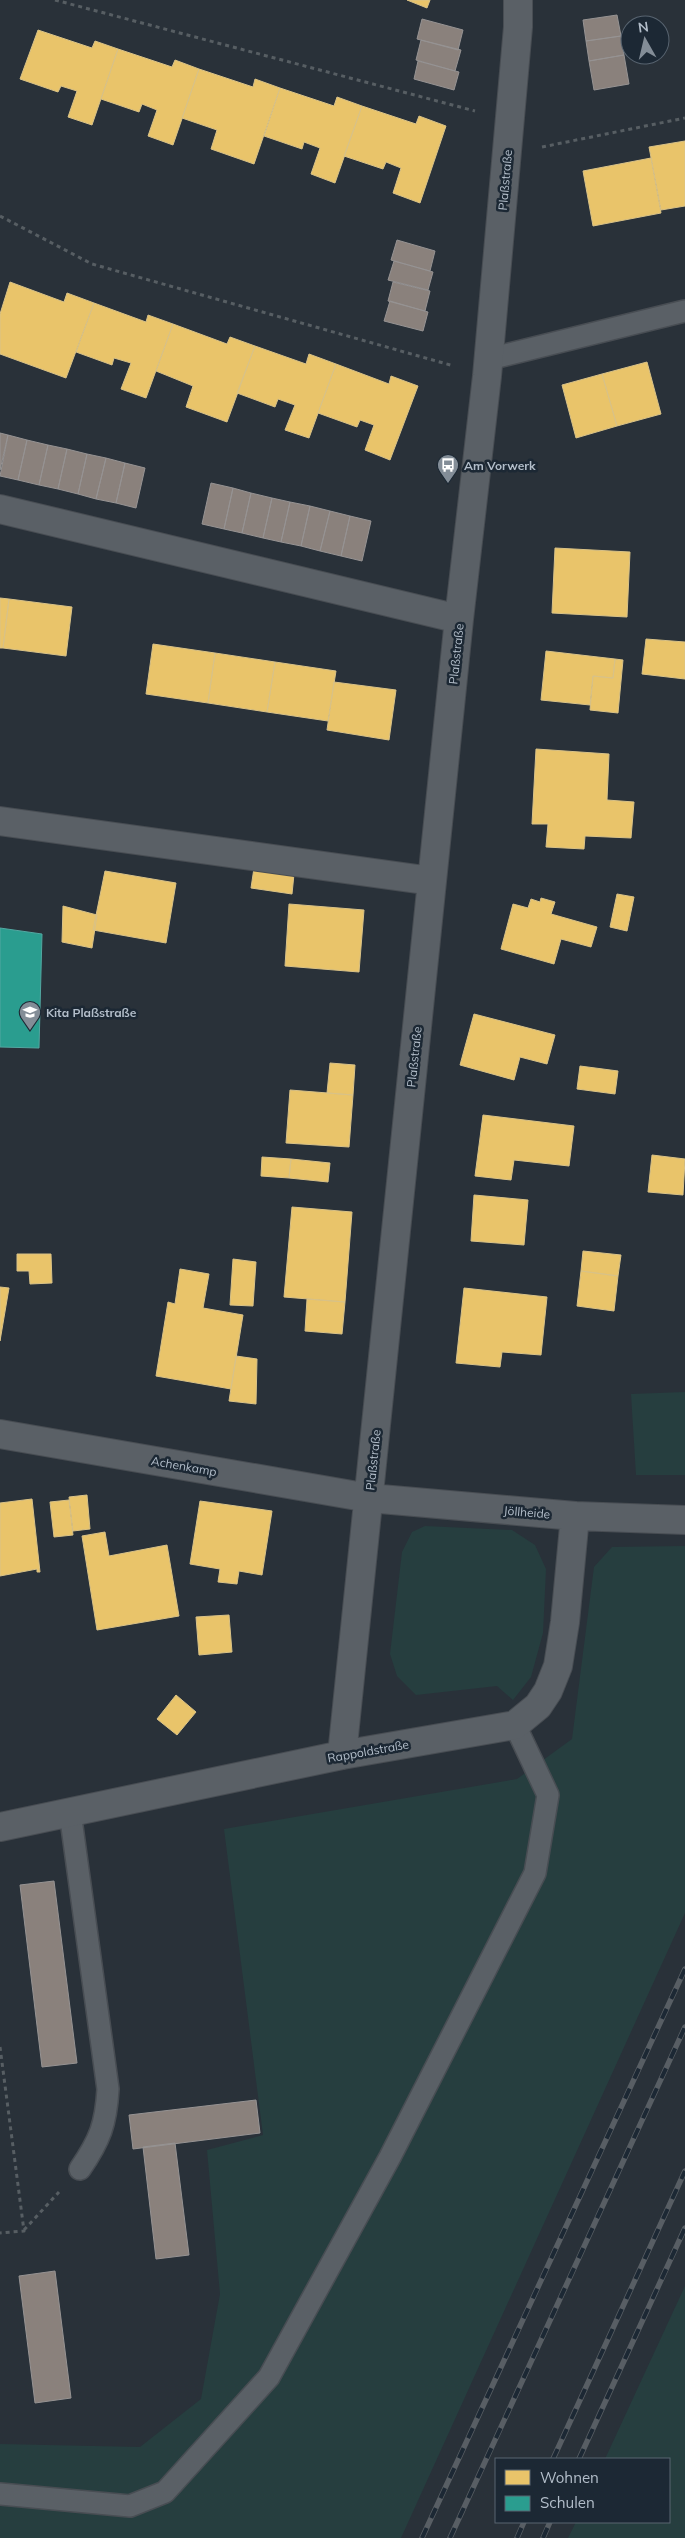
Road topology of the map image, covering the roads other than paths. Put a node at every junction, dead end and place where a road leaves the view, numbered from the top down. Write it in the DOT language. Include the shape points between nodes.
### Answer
graph roads {
  1 [pos="518,0"];
  2 [pos="685,311"];
  3 [pos="488,368"];
  4 [pos="0,509"];
  5 [pos="459,619"];
  6 [pos="0,821"];
  7 [pos="432,881"];
  8 [pos="0,1434"];
  9 [pos="369,1498"];
  10 [pos="575,1516"];
  11 [pos="685,1520"];
  12 [pos="515,1725"];
  13 [pos="342,1756"];
  14 [pos="70,1812"];
  15 [pos="0,1827"];
  16 [pos="80,2169"];
  17 [pos="0,2494"];
  1 -- 3 [label="street, Plaßstraße"];
  2 -- 3 [label="lane"];
  3 -- 5 [label="street, Plaßstraße"];
  4 -- 5 [label="street"];
  5 -- 7 [label="street, Plaßstraße"];
  6 -- 7 [label="street"];
  7 -- 9 [label="street, Plaßstraße"];
  8 -- 9 [label="street, Achenkamp"];
  9 -- 10 [label="street, Jöllheide"];
  9 -- 13 [label="street, Plaßstraße"];
  10 -- 11 [label="street, Jöllheide"];
  10 -- 12 [label="street, Rappoldstraße" via="558,1666 538,1706"];
  12 -- 13 [label="street, Rappoldstraße"];
  12 -- 17 [label="lane" via="548,1796 535,1873 390,2157 269,2377 165,2492 130,2506"];
  13 -- 14 [label="street, Rappoldstraße"];
  14 -- 15 [label="street, Rappoldstraße"];
  14 -- 16 [label="lane" via="108,2089 106,2117 95,2147"];
}
